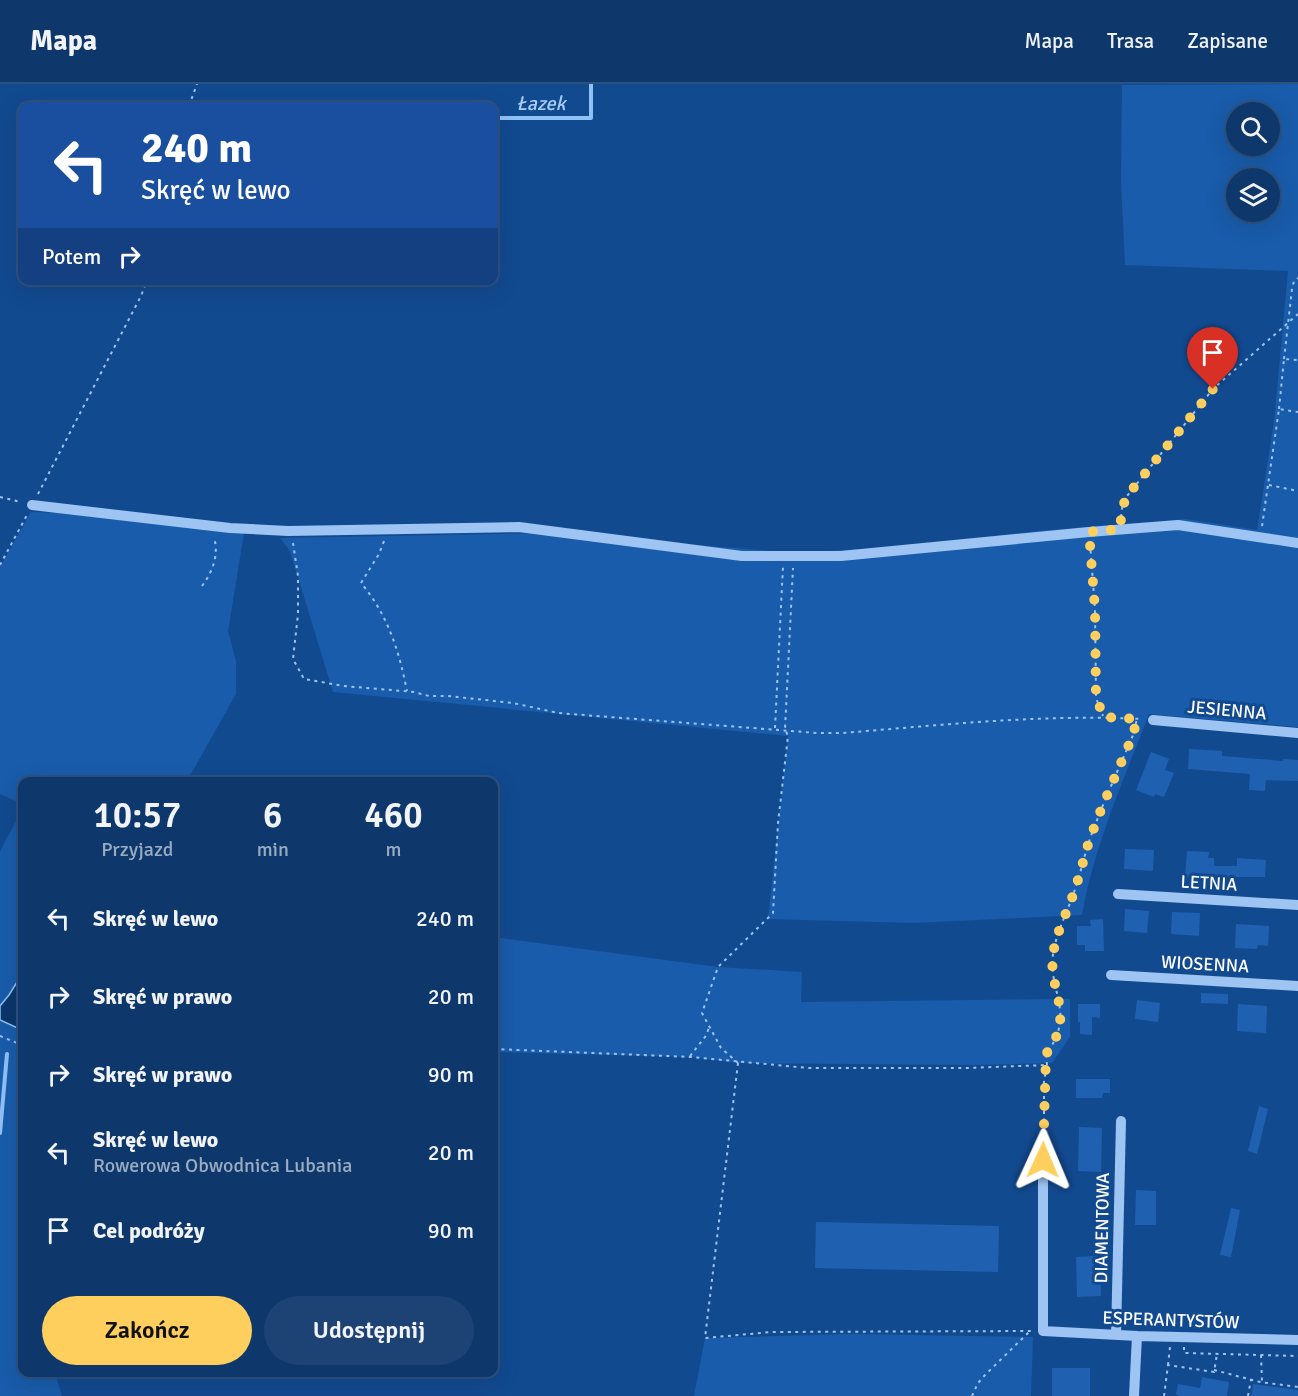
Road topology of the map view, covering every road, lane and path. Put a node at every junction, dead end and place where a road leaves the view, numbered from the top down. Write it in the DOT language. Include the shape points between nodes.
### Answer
graph roads {
  1 [pos="197,84"];
  2 [pos="190,102"];
  3 [pos="1298,278"];
  4 [pos="145,285"];
  5 [pos="1298,314"];
  6 [pos="1288,322"];
  7 [pos="1284,358"];
  8 [pos="1298,360"];
  9 [pos="1279,409"];
  10 [pos="1298,412"];
  11 [pos="1269,485"];
  12 [pos="1298,491"];
  13 [pos="0,497"];
  14 [pos="32,505"];
  15 [pos="210,525"];
  16 [pos="387,529"];
  17 [pos="1120,529"];
  18 [pos="288,531"];
  19 [pos="1089,532"];
  20 [pos="1260,537"];
  21 [pos="1298,543"];
  22 [pos="789,557"];
  23 [pos="0,565"];
  24 [pos="202,586"];
  25 [pos="407,691"];
  26 [pos="1104,717"];
  27 [pos="1137,719"];
  28 [pos="1152,720"];
  29 [pos="775,728"];
  30 [pos="785,729"];
  31 [pos="1298,734"];
  32 [pos="1118,894"];
  33 [pos="1298,904"];
  34 [pos="1111,975"];
  35 [pos="1298,986"];
  36 [pos="710,1026"];
  37 [pos="0,1036"];
  38 [pos="18,1043"];
  39 [pos="498,1048"];
  40 [pos="690,1057"];
  41 [pos="738,1063"];
  42 [pos="1047,1065"];
  43 [pos="1121,1121"];
  44 [pos="1043,1160"];
  45 [pos="1116,1335"];
  46 [pos="1137,1336"];
  47 [pos="1298,1340"];
  48 [pos="1217,1354"];
  49 [pos="1261,1355"];
  50 [pos="1298,1356"];
  51 [pos="1168,1365"];
  52 [pos="1214,1371"];
  53 [pos="1251,1379"];
  54 [pos="1262,1382"];
  55 [pos="1298,1387"];
  56 [pos="972,1396"];
  57 [pos="1134,1396"];
  58 [pos="1164,1396"];
  59 [pos="1248,1396"];
  1 -- 2 [label="path"];
  3 -- 6 [label="path" via="1292,289"];
  4 -- 14 [label="path"];
  5 -- 6 [label="path"];
  6 -- 7 [label="path"];
  6 -- 17 [label="path" via="1213,389 1127,496"];
  7 -- 8 [label="path"];
  7 -- 9 [label="path"];
  9 -- 10 [label="path"];
  9 -- 11 [label="path"];
  11 -- 12 [label="path"];
  11 -- 20 [label="path"];
  13 -- 14 [label="path"];
  14 -- 15 [label="street"];
  14 -- 23 [label="path"];
  15 -- 18 [label="street"];
  15 -- 24 [label="path" via="217,548 212,572"];
  16 -- 18 [label="street"];
  16 -- 22 [label="street" via="519,527 742,556"];
  16 -- 25 [label="path" via="380,554 361,584 387,622 400,656"];
  17 -- 19 [label="street"];
  17 -- 20 [label="street" via="1178,525"];
  18 -- 25 [label="path" via="298,576 293,659 304,679"];
  19 -- 22 [label="street" via="841,556"];
  19 -- 26 [label="path" via="1096,698"];
  20 -- 21 [label="street"];
  22 -- 29 [label="path"];
  22 -- 30 [label="path"];
  25 -- 29 [label="path" via="513,703 558,713"];
  26 -- 27 [label="path"];
  26 -- 30 [label="path" via="843,733"];
  27 -- 28 [label="path"];
  27 -- 42 [label="path" via="1093,829 1053,950 1052,966 1061,1006 1058,1035 1046,1054"];
  28 -- 31 [label="street, JESIENNA"];
  29 -- 30 [label="path"];
  30 -- 36 [label="path" via="788,736 772,913 718,968 702,1013"];
  32 -- 33 [label="street, LETNIA"];
  34 -- 35 [label="street, WIOSENNA"];
  36 -- 40 [label="path"];
  36 -- 41 [label="path" via="721,1048"];
  37 -- 38 [label="path"];
  39 -- 40 [label="path"];
  40 -- 41 [label="path"];
  41 -- 42 [label="path" via="808,1068"];
  41 -- 56 [label="path" via="705,1338 772,1332 1030,1331 984,1375"];
  42 -- 44 [label="path"];
  43 -- 45 [label="street, DIAMENTOWA"];
  44 -- 45 [label="street, ESPERANTYSTÓW" via="1043,1331"];
  45 -- 46 [label="street, ESPERANTYSTÓW"];
  46 -- 47 [label="street, ESPERANTYSTÓW"];
  46 -- 57 [label="street"];
  48 -- 49 [label="path"];
  48 -- 51 [label="path" via="1184,1353 1184,1345 1170,1344"];
  48 -- 52 [label="path"];
  49 -- 50 [label="path"];
  49 -- 54 [label="path"];
  51 -- 52 [label="path"];
  51 -- 58 [label="path"];
  52 -- 53 [label="path"];
  53 -- 54 [label="path"];
  53 -- 59 [label="path"];
  54 -- 55 [label="path"];
}
